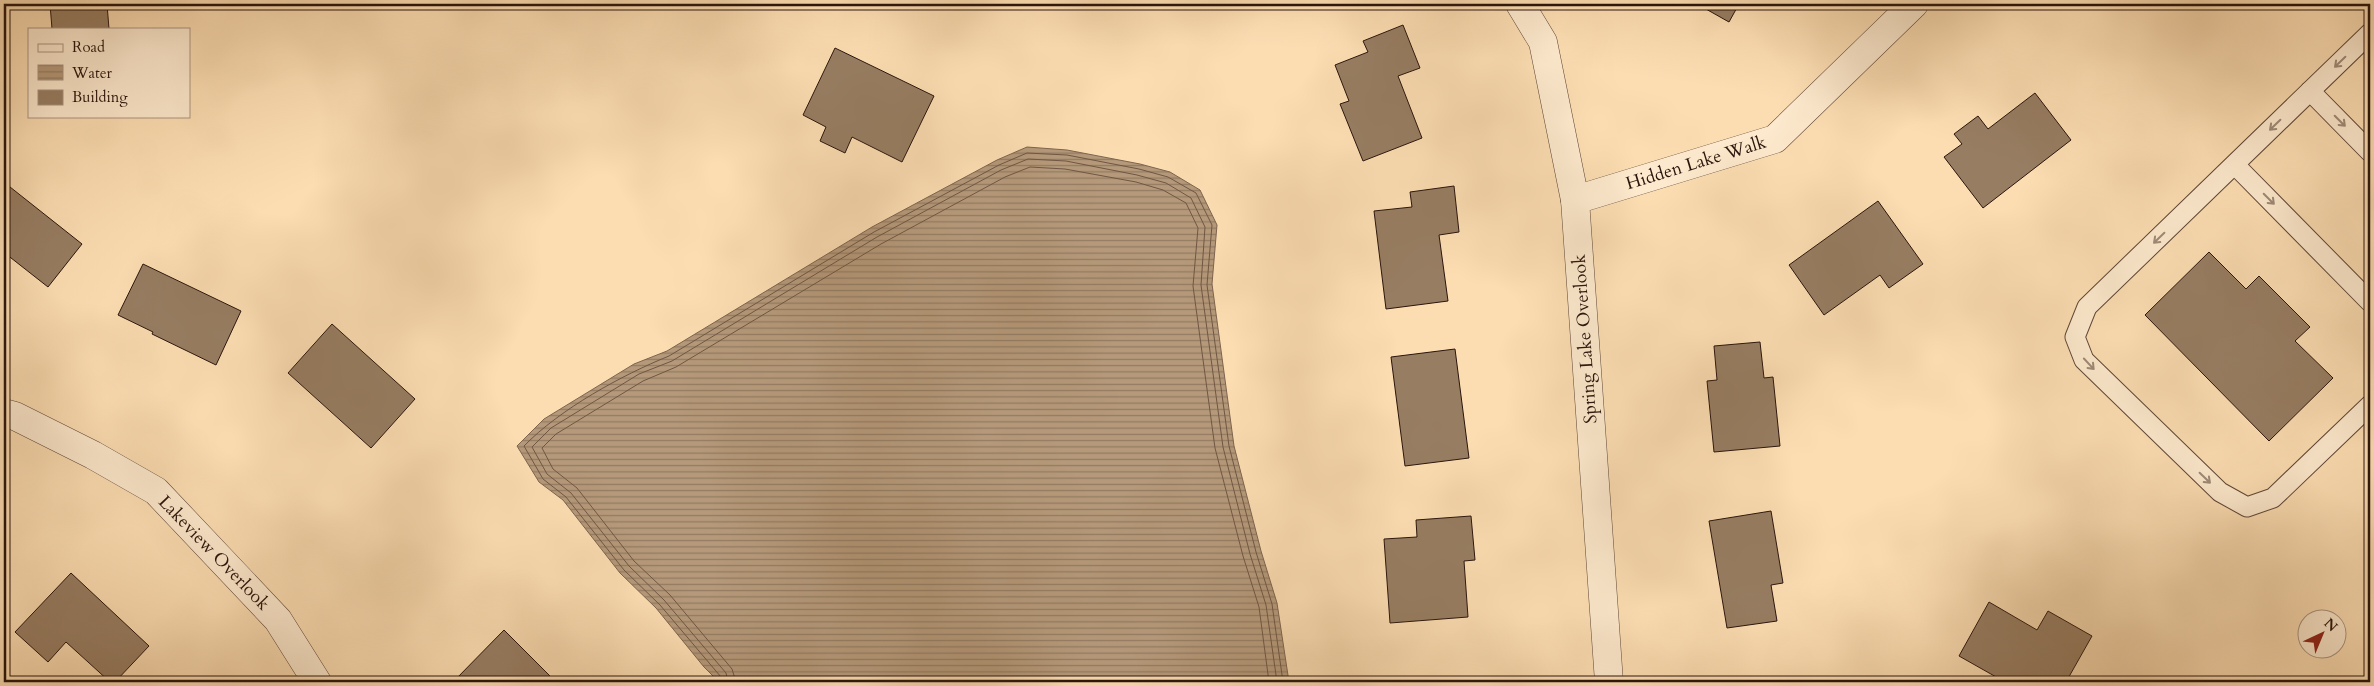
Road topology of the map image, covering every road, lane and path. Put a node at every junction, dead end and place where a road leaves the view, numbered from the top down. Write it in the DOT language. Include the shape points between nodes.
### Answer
graph roads {
  1 [pos="1520,4"];
  2 [pos="1914,4"];
  3 [pos="2370,33"];
  4 [pos="2310,91"];
  5 [pos="2370,152"];
  6 [pos="2235,165"];
  7 [pos="1575,200"];
  8 [pos="2370,302"];
  9 [pos="2370,405"];
  10 [pos="4,414"];
  11 [pos="317,682"];
  12 [pos="1609,682"];
  1 -- 7 [label="street, Spring Lake Overlook" via="1542,42"];
  2 -- 7 [label="street, Hidden Lake Walk" via="1775,139"];
  3 -- 4 [label="lane, one-way"];
  4 -- 5 [label="lane, one-way"];
  4 -- 6 [label="lane, one-way"];
  6 -- 8 [label="lane, one-way"];
  6 -- 9 [label="lane, one-way" via="2087,307 2075,337 2084,360 2220,492 2247,507 2274,498"];
  7 -- 12 [label="street, Spring Lake Overlook"];
  10 -- 11 [label="street, Lakeview Overlook" via="15,416 67,442 156,492 278,620"];
}
